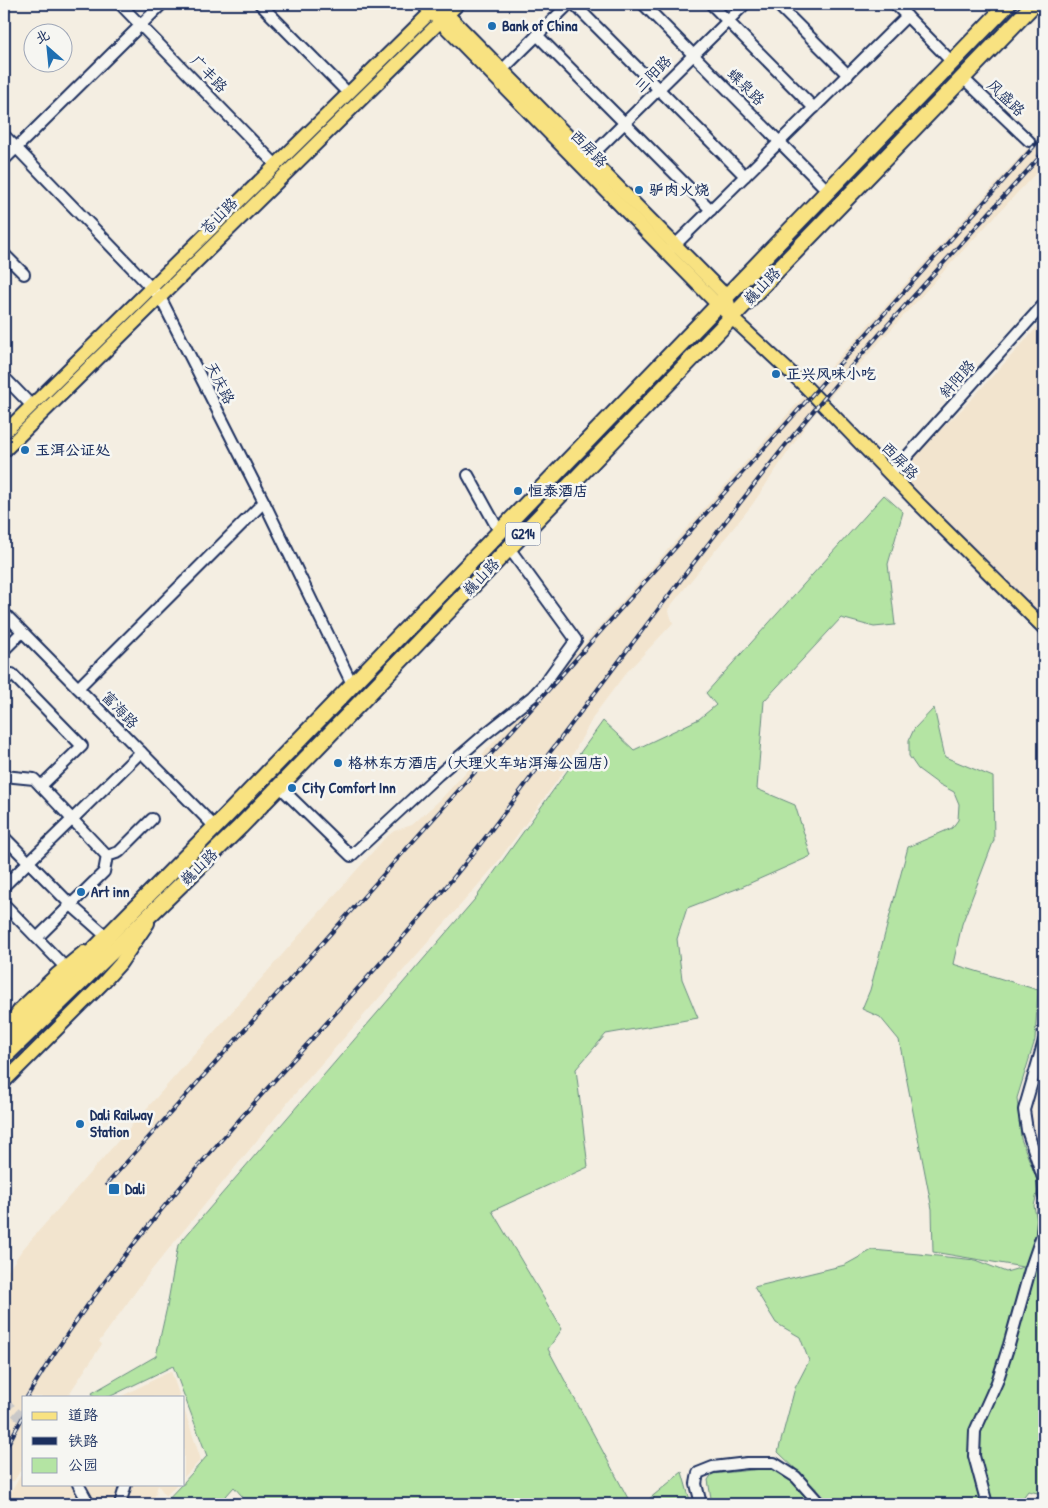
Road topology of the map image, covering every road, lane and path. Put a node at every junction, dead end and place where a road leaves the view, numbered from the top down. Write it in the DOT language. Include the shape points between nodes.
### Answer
graph roads {
  1 [pos="120,4"];
  2 [pos="162,4"];
  3 [pos="260,4"];
  4 [pos="458,4"];
  5 [pos="569,4"];
  6 [pos="574,4"];
  7 [pos="643,4"];
  8 [pos="711,4"];
  9 [pos="745,4"];
  10 [pos="777,4"];
  11 [pos="895,4"];
  12 [pos="1008,4"];
  13 [pos="1034,4"];
  14 [pos="433,6"];
  15 [pos="907,16"];
  16 [pos="444,18"];
  17 [pos="728,21"];
  18 [pos="140,25"];
  19 [pos="537,35"];
  20 [pos="694,55"];
  21 [pos="952,62"];
  22 [pos="498,74"];
  23 [pos="848,75"];
  24 [pos="963,78"];
  25 [pos="659,89"];
  26 [pos="348,93"];
  27 [pos="814,108"];
  28 [pos="624,123"];
  29 [pos="4,135"];
  30 [pos="1028,141"];
  31 [pos="780,142"];
  32 [pos="16,148"];
  33 [pos="4,160"];
  34 [pos="585,162"];
  35 [pos="276,165"];
  36 [pos="745,176"];
  37 [pos="828,191"];
  38 [pos="711,210"];
  39 [pos="672,249"];
  40 [pos="4,254"];
  41 [pos="24,274"];
  42 [pos="156,293"];
  43 [pos="722,300"];
  44 [pos="1044,304"];
  45 [pos="732,317"];
  46 [pos="4,377"];
  47 [pos="32,406"];
  48 [pos="4,433"];
  49 [pos="4,451"];
  50 [pos="891,474"];
  51 [pos="468,475"];
  52 [pos="264,502"];
  53 [pos="499,531"];
  54 [pos="509,548"];
  55 [pos="4,613"];
  56 [pos="1044,628"];
  57 [pos="22,632"];
  58 [pos="4,650"];
  59 [pos="4,682"];
  60 [pos="352,684"];
  61 [pos="78,688"];
  62 [pos="141,752"];
  63 [pos="4,776"];
  64 [pos="40,786"];
  65 [pos="280,786"];
  66 [pos="72,819"];
  67 [pos="152,819"];
  68 [pos="215,827"];
  69 [pos="4,837"];
  70 [pos="107,856"];
  71 [pos="28,862"];
  72 [pos="4,886"];
  73 [pos="163,902"];
  74 [pos="4,904"];
  75 [pos="71,904"];
  76 [pos="107,937"];
  77 [pos="37,938"];
  78 [pos="66,967"];
  79 [pos="9,1018"];
  80 [pos="4,1030"];
  81 [pos="4,1041"];
  82 [pos="1044,1042"];
  83 [pos="4,1057"];
  84 [pos="4,1082"];
  85 [pos="1044,1196"];
  86 [pos="1044,1207"];
  87 [pos="1043,1238"];
  88 [pos="79,1486"];
  89 [pos="125,1486"];
  90 [pos="89,1504"];
  91 [pos="120,1504"];
  92 [pos="701,1504"];
  93 [pos="820,1504"];
  94 [pos="987,1504"];
  1 -- 18 [label="street, 广丰路"];
  2 -- 18 [label="street"];
  3 -- 26 [label="street"];
  4 -- 16 [label="main road, 苍山路"];
  5 -- 19 [label="street"];
  6 -- 25 [label="street"];
  7 -- 20 [label="street, 蝶泉路"];
  8 -- 17 [label="street"];
  9 -- 17 [label="street, 三阳路"];
  10 -- 23 [label="street"];
  11 -- 15 [label="street"];
  12 -- 21 [label="highway, 巍山路 / G214"];
  13 -- 24 [label="highway, 巍山路 / G214"];
  14 -- 16 [label="main road, 西屏路"];
  14 -- 26 [label="main road, 苍山路"];
  15 -- 21 [label="street"];
  15 -- 23 [label="street"];
  16 -- 22 [label="main road, 西屏路"];
  16 -- 42 [label="main road, 苍山路"];
  17 -- 20 [label="street, 三阳路"];
  17 -- 27 [label="street"];
  18 -- 32 [label="street"];
  18 -- 35 [label="street, 广丰路"];
  19 -- 22 [label="street"];
  19 -- 28 [label="street"];
  20 -- 25 [label="street, 三阳路"];
  20 -- 31 [label="street, 蝶泉路"];
  21 -- 24 [label="highway"];
  21 -- 37 [label="highway, 巍山路 / G214"];
  22 -- 34 [label="main road, 西屏路"];
  23 -- 27 [label="street"];
  24 -- 30 [label="street, 风盛路"];
  24 -- 45 [label="highway, 巍山路 / G214"];
  25 -- 28 [label="street, 三阳路"];
  25 -- 36 [label="street"];
  26 -- 35 [label="main road, 苍山路"];
  27 -- 31 [label="street"];
  28 -- 34 [label="street, 三阳路"];
  28 -- 38 [label="street"];
  29 -- 32 [label="street, 天庆路"];
  31 -- 36 [label="street"];
  31 -- 37 [label="street, 蝶泉路"];
  32 -- 33 [label="street"];
  32 -- 42 [label="street, 天庆路"];
  34 -- 39 [label="main road, 西屏路"];
  35 -- 42 [label="main road, 苍山路"];
  36 -- 38 [label="street"];
  37 -- 43 [label="highway, 巍山路 / G214"];
  38 -- 39 [label="street"];
  39 -- 43 [label="main road, 西屏路"];
  40 -- 41 [label="street"];
  42 -- 47 [label="main road, 苍山路"];
  42 -- 49 [label="main road, 苍山路"];
  42 -- 52 [label="street, 天庆路"];
  43 -- 45 [label="main road, 西屏路"];
  43 -- 53 [label="highway, 巍山路 / G214"];
  44 -- 50 [label="street, 斜阳路"];
  45 -- 50 [label="main road, 西屏路"];
  45 -- 54 [label="highway, 巍山路 / G214"];
  46 -- 47 [label="street"];
  47 -- 48 [label="main road, 苍山路"];
  50 -- 56 [label="main road, 西屏路"];
  51 -- 53 [label="street"];
  52 -- 60 [label="street, 天庆路"];
  52 -- 61 [label="street"];
  53 -- 54 [label="highway"];
  53 -- 60 [label="highway, 巍山路 / G214"];
  54 -- 65 [label="highway, 巍山路 / G214"];
  54 -- 65 [label="street" via="576,640 533,696 445,769 351,856"];
  55 -- 57 [label="street, 富海路"];
  57 -- 58 [label="street"];
  57 -- 61 [label="street, 富海路"];
  59 -- 64 [label="street" via="12,674 82,746"];
  60 -- 68 [label="highway, 巍山路 / G214"];
  61 -- 62 [label="street, 富海路"];
  62 -- 66 [label="street"];
  62 -- 68 [label="street, 富海路"];
  63 -- 64 [label="street" via="34,779"];
  64 -- 66 [label="street"];
  65 -- 73 [label="highway, 巍山路 / G214"];
  66 -- 70 [label="street"];
  66 -- 71 [label="street"];
  67 -- 70 [label="street" via="119,852"];
  68 -- 76 [label="highway, 巍山路 / G214"];
  69 -- 71 [label="street"];
  70 -- 75 [label="street" via="104,872"];
  71 -- 72 [label="street"];
  71 -- 75 [label="street"];
  73 -- 83 [label="highway, 巍山路 / G214"];
  73 -- 84 [label="main road" via="107,979"];
  74 -- 77 [label="street"];
  75 -- 76 [label="street"];
  75 -- 77 [label="street"];
  76 -- 78 [label="main road"];
  76 -- 81 [label="highway, 巍山路 / G214"];
  77 -- 78 [label="street"];
  78 -- 79 [label="main road"];
  79 -- 80 [label="main road"];
  82 -- 85 [label="street" via="1024,1110"];
  86 -- 87 [label="street"];
  87 -- 94 [label="street" via="1030,1270 997,1382 975,1431 974,1456"];
  88 -- 90 [label="street"];
  89 -- 91 [label="street"];
  92 -- 93 [label="street" via="696,1484 698,1473 713,1467 747,1463 774,1463 796,1477"];
}
